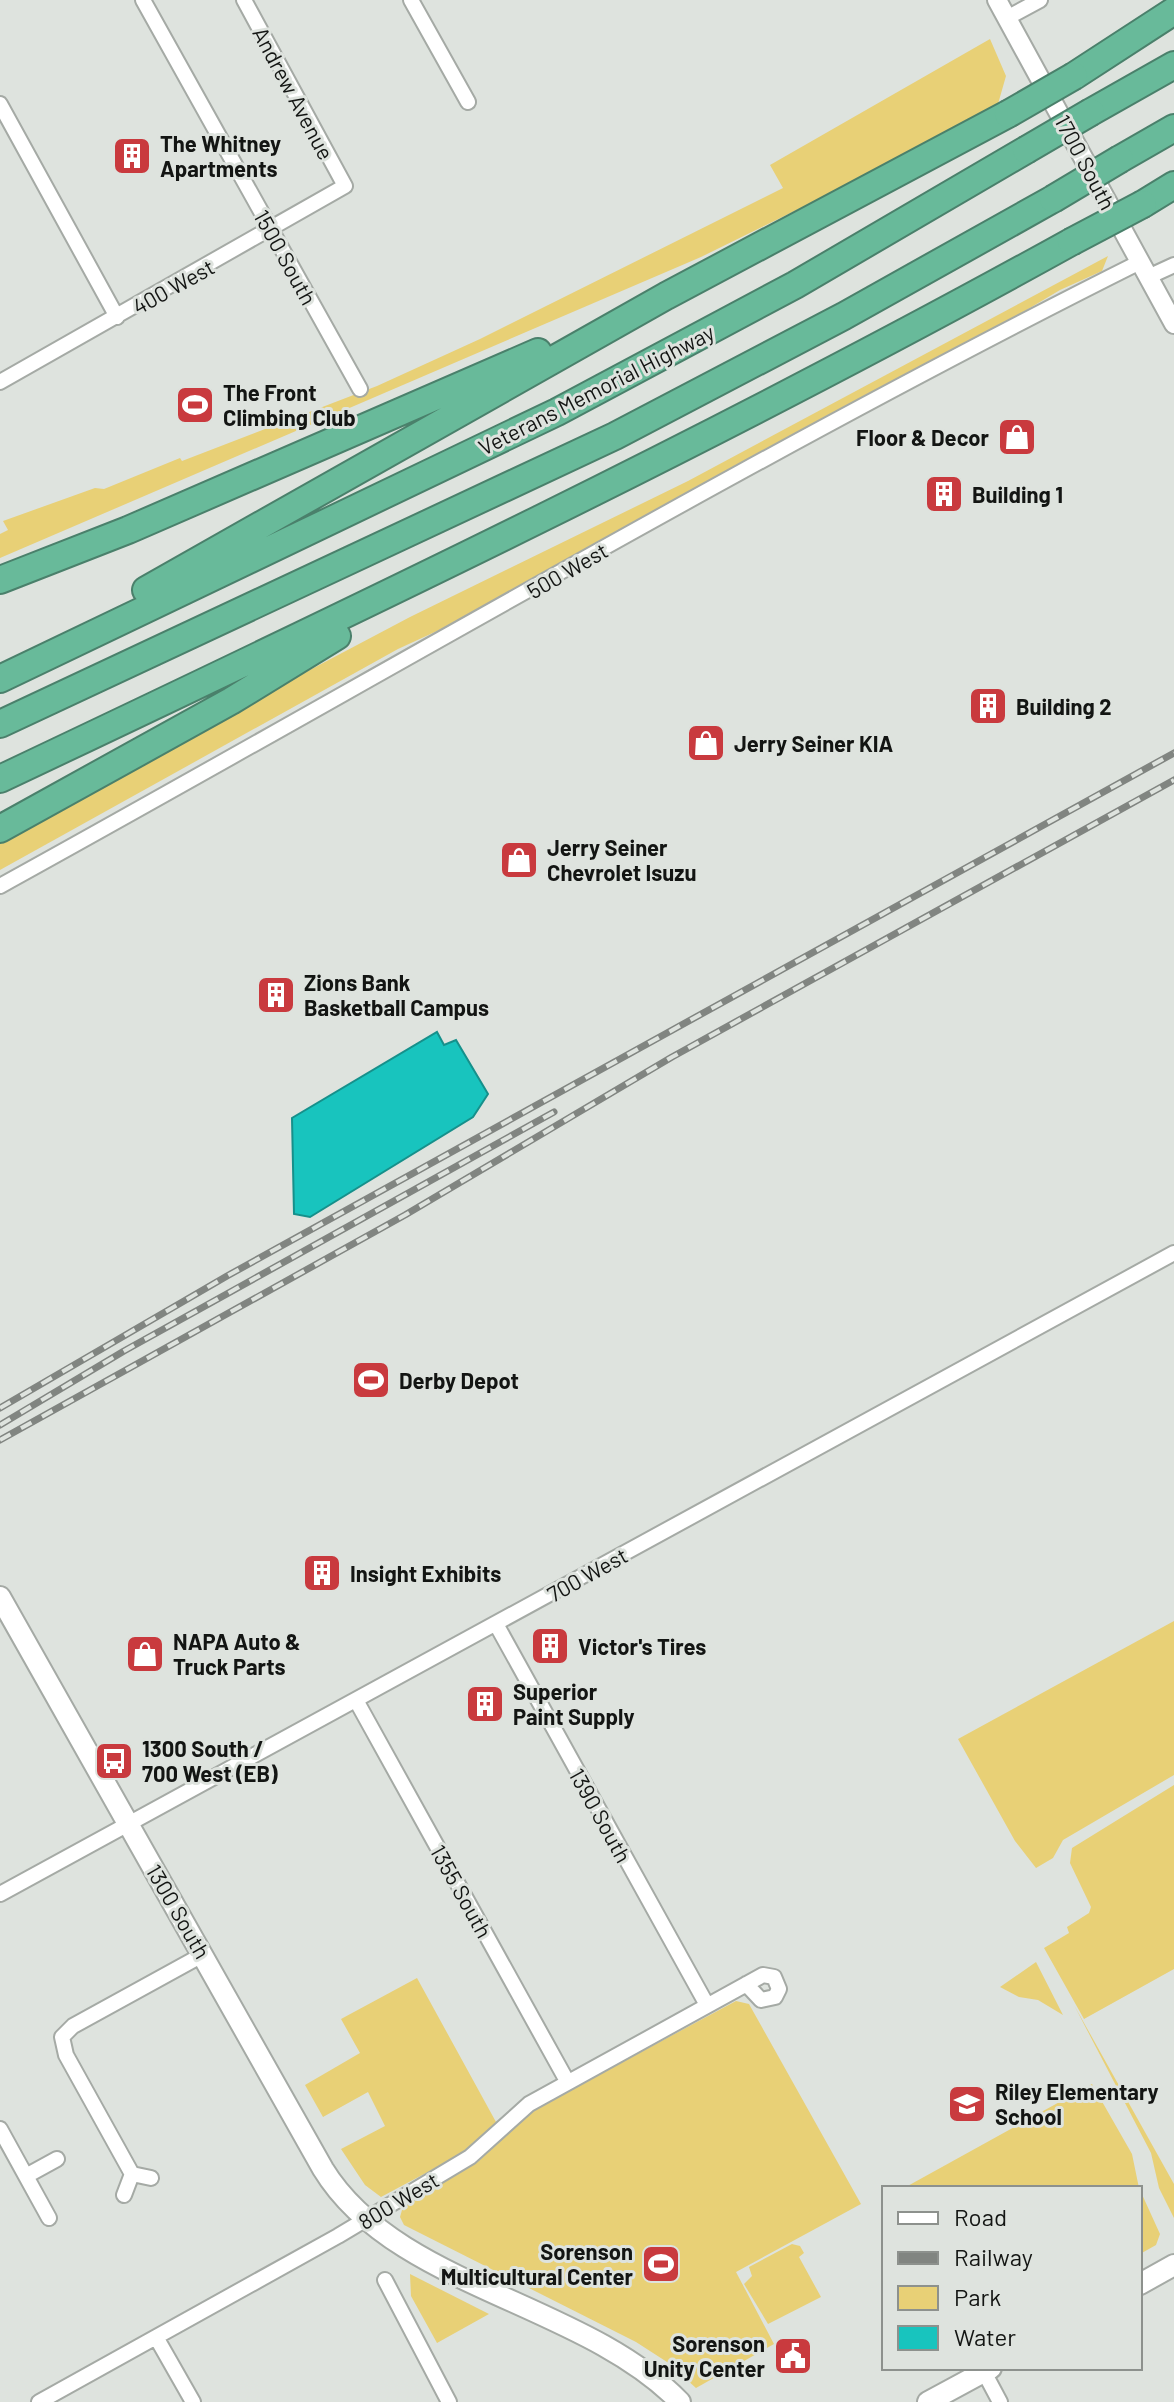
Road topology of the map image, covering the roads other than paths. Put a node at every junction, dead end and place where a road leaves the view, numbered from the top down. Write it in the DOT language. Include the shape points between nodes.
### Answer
graph roads {
  1 [pos="143,0"];
  2 [pos="244,0"];
  3 [pos="411,0"];
  4 [pos="997,0"];
  5 [pos="1040,0"];
  6 [pos="1174,11"];
  7 [pos="1007,18"];
  8 [pos="1174,65"];
  9 [pos="468,102"];
  10 [pos="0,104"];
  11 [pos="1174,128"];
  12 [pos="345,186"];
  13 [pos="1174,186"];
  14 [pos="271,230"];
  15 [pos="1174,265"];
  16 [pos="1144,269"];
  17 [pos="666,296"];
  18 [pos="117,317"];
  19 [pos="1174,324"];
  20 [pos="0,382"];
  21 [pos="360,389"];
  22 [pos="128,530"];
  23 [pos="455,564"];
  24 [pos="0,580"];
  25 [pos="0,600"];
  26 [pos="0,676"];
  27 [pos="0,724"];
  28 [pos="0,779"];
  29 [pos="0,829"];
  30 [pos="0,886"];
  31 [pos="1174,1253"];
  32 [pos="0,1597"];
  33 [pos="496,1624"];
  34 [pos="357,1702"];
  35 [pos="128,1821"];
  36 [pos="0,1894"];
  37 [pos="204,1954"];
  38 [pos="746,1984"];
  39 [pos="707,2005"];
  40 [pos="567,2081"];
  41 [pos="0,2129"];
  42 [pos="57,2159"];
  43 [pos="132,2174"];
  44 [pos="26,2176"];
  45 [pos="151,2178"];
  46 [pos="124,2195"];
  47 [pos="49,2218"];
  48 [pos="365,2219"];
  49 [pos="1174,2265"];
  50 [pos="385,2280"];
  51 [pos="1142,2283"];
  52 [pos="156,2337"];
  53 [pos="987,2370"];
  54 [pos="39,2402"];
  55 [pos="193,2402"];
  56 [pos="449,2402"];
  57 [pos="680,2402"];
  58 [pos="928,2402"];
  59 [pos="1000,2402"];
  1 -- 14 [label="street, 1500 South"];
  2 -- 12 [label="street, Andrew Avenue"];
  3 -- 9 [label="street"];
  4 -- 7 [label="street, 1700 South"];
  5 -- 7 [label="street"];
  6 -- 17 [label="highway, bridge" via="1008,114"];
  7 -- 16 [label="street, 1700 South"];
  8 -- 26 [label="highway, Veterans Memorial Highway, bridge" via="795,285 557,412"];
  10 -- 18 [label="street"];
  11 -- 27 [label="highway, bridge" via="844,316 615,436"];
  12 -- 14 [label="street, 400 West"];
  13 -- 23 [label="highway, bridge" via="866,356"];
  14 -- 18 [label="street, 400 West"];
  14 -- 21 [label="street, 1500 South"];
  15 -- 16 [label="street, 500 West"];
  16 -- 19 [label="street, 1700 South"];
  16 -- 30 [label="street, 500 West" via="992,336"];
  17 -- 22 [label="highway"];
  17 -- 26 [label="highway"];
  18 -- 20 [label="street, 400 West"];
  22 -- 24 [label="highway"];
  22 -- 25 [label="highway"];
  23 -- 28 [label="highway"];
  23 -- 29 [label="highway" via="231,701"];
  31 -- 33 [label="street, 700 West"];
  32 -- 35 [label="main road, 1300 South"];
  33 -- 34 [label="street, 700 West"];
  33 -- 39 [label="street, 1390 South"];
  34 -- 35 [label="street, 700 West"];
  34 -- 40 [label="street, 1355 South"];
  35 -- 36 [label="street, 700 West"];
  35 -- 37 [label="main road, 1300 South"];
  37 -- 43 [label="street" via="62,2037 66,2055"];
  37 -- 48 [label="main road, 1300 South" via="328,2177"];
  38 -- 39 [label="street, 800 West"];
  39 -- 40 [label="street, 800 West"];
  40 -- 48 [label="street, 800 West" via="518,2111 470,2157"];
  41 -- 44 [label="street"];
  42 -- 44 [label="street"];
  43 -- 45 [label="street"];
  43 -- 46 [label="street"];
  44 -- 47 [label="street"];
  48 -- 52 [label="street, 800 West"];
  48 -- 57 [label="main road, 1300 South" via="419,2254 613,2350"];
  49 -- 51 [label="main road"];
  50 -- 56 [label="street"];
  52 -- 54 [label="street, 800 West"];
  52 -- 55 [label="street"];
  53 -- 58 [label="main road"];
  53 -- 59 [label="street"];
}
